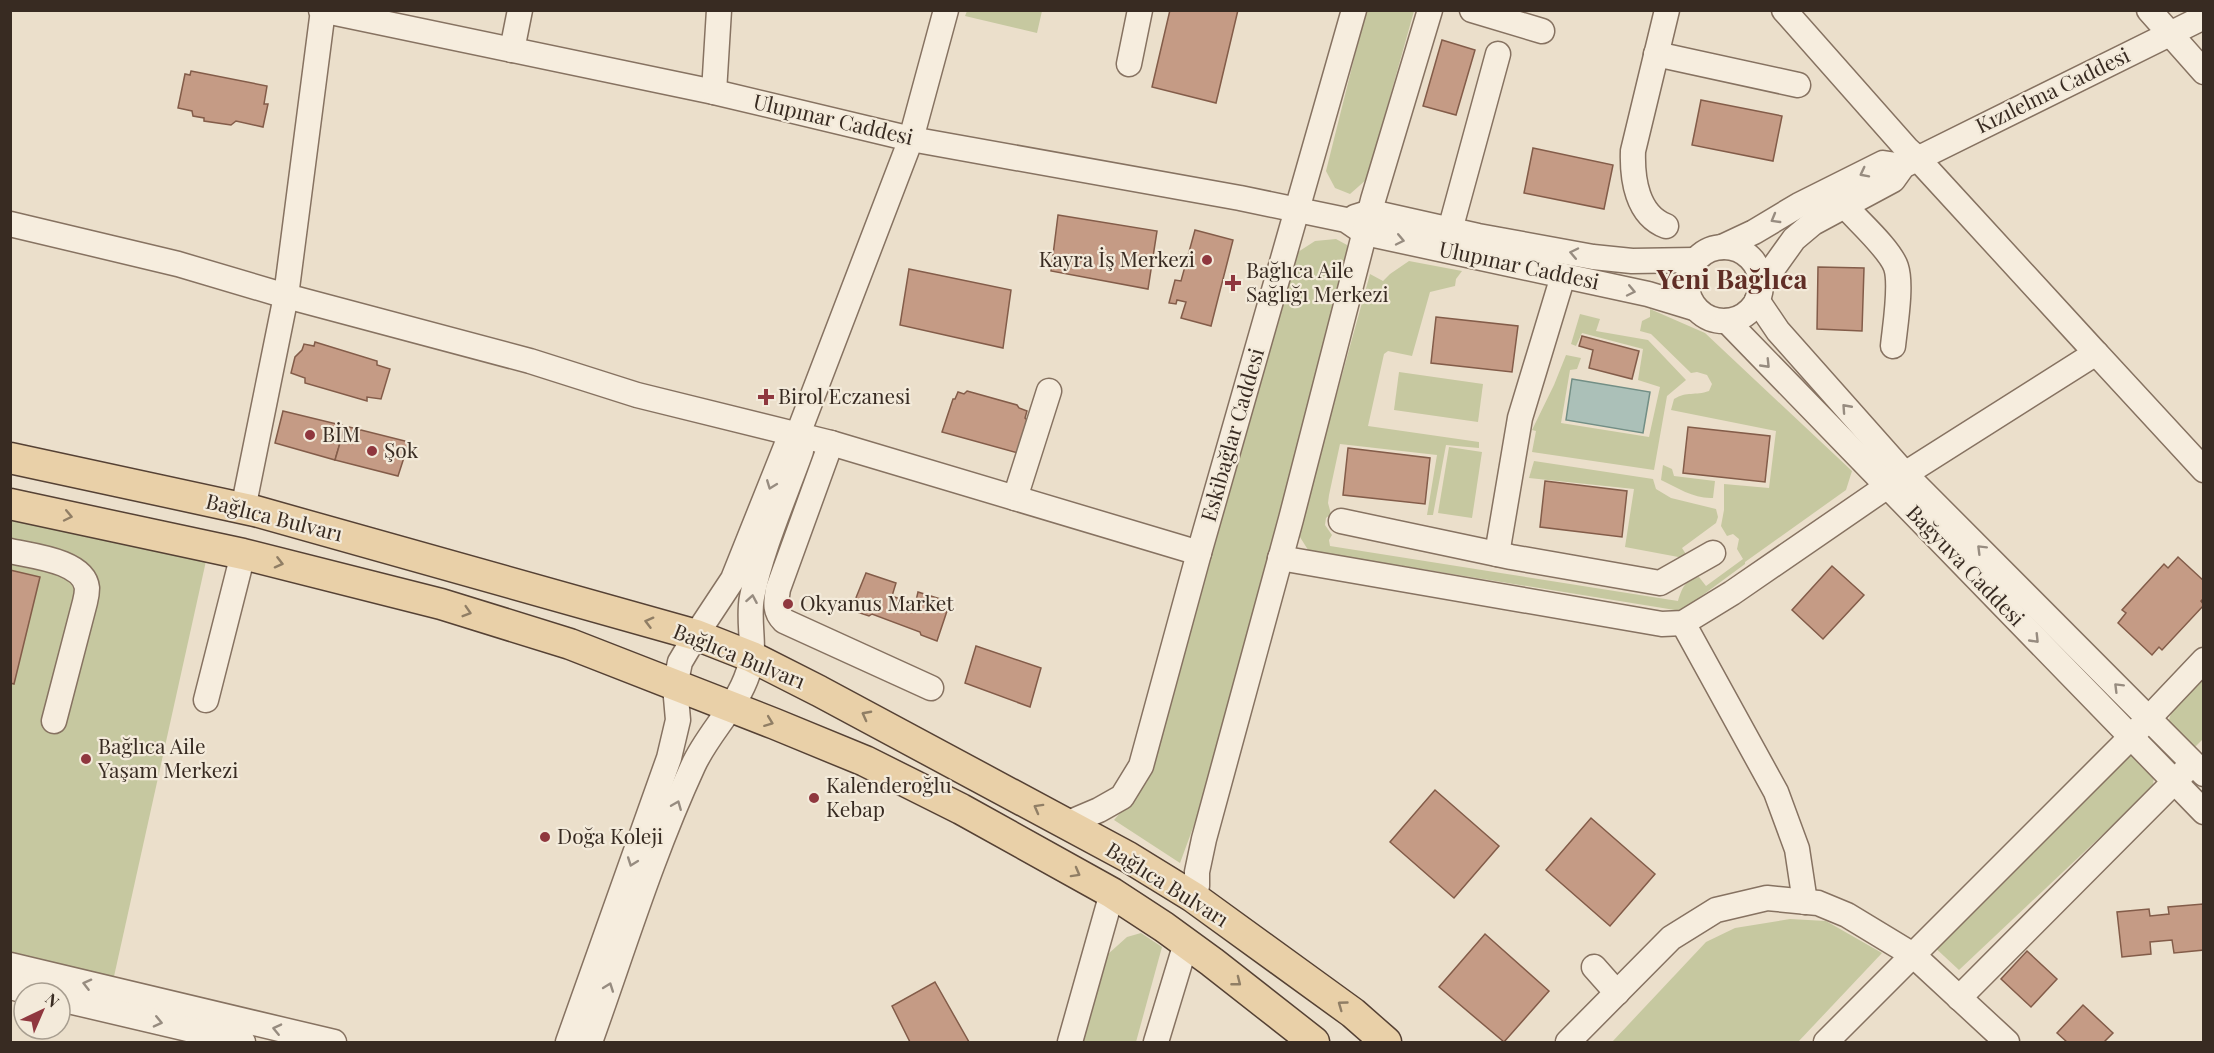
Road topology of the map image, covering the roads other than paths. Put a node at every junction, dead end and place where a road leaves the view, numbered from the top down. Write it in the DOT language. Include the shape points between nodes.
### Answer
graph roads {
  1 [pos="520,10"];
  2 [pos="719,10"];
  3 [pos="946,10"];
  4 [pos="1140,10"];
  5 [pos="1354,10"];
  6 [pos="1430,10"];
  7 [pos="1472,10"];
  8 [pos="1667,10"];
  9 [pos="1784,10"];
  10 [pos="2149,10"];
  11 [pos="322,11"];
  12 [pos="2204,17"];
  13 [pos="1542,31"];
  14 [pos="2169,34"];
  15 [pos="512,50"];
  16 [pos="1498,54"];
  17 [pos="1656,54"];
  18 [pos="1129,64"];
  19 [pos="2204,72"];
  20 [pos="1798,85"];
  21 [pos="714,92"];
  22 [pos="911,139"];
  23 [pos="1910,162"];
  24 [pos="1835,203"];
  25 [pos="1297,210"];
  26 [pos="1361,222"];
  27 [pos="10,224"];
  28 [pos="1450,230"];
  29 [pos="1722,247"];
  30 [pos="1689,260"];
  31 [pos="1563,276"];
  32 [pos="1759,292"];
  33 [pos="286,296"];
  34 [pos="1695,308"];
  35 [pos="1726,321"];
  36 [pos="1893,346"];
  37 [pos="2096,353"];
  38 [pos="1048,391"];
  39 [pos="798,434"];
  40 [pos="831,443"];
  41 [pos="10,458"];
  42 [pos="2204,470"];
  43 [pos="1896,480"];
  44 [pos="1015,498"];
  45 [pos="10,504"];
  46 [pos="243,508"];
  47 [pos="1341,521"];
  48 [pos="10,551"];
  49 [pos="1199,553"];
  50 [pos="1713,553"];
  51 [pos="243,554"];
  52 [pos="1497,554"];
  53 [pos="1280,558"];
  54 [pos="1683,623"];
  55 [pos="696,635"];
  56 [pos="752,657"];
  57 [pos="2204,660"];
  58 [pos="675,686"];
  59 [pos="932,688"];
  60 [pos="206,700"];
  61 [pos="730,707"];
  62 [pos="2149,717"];
  63 [pos="54,720"];
  64 [pos="2130,738"];
  65 [pos="2200,764"];
  66 [pos="2174,782"];
  67 [pos="2204,812"];
  68 [pos="1066,824"];
  69 [pos="1112,893"];
  70 [pos="1193,897"];
  71 [pos="1805,902"];
  72 [pos="1186,943"];
  73 [pos="1913,955"];
  74 [pos="10,965"];
  75 [pos="1594,967"];
  76 [pos="1617,993"];
  77 [pos="1959,998"];
  78 [pos="72,1002"];
  79 [pos="233,1041"];
  80 [pos="334,1042"];
  81 [pos="568,1042"];
  82 [pos="590,1042"];
  83 [pos="1070,1042"];
  84 [pos="1156,1042"];
  85 [pos="1314,1042"];
  86 [pos="1386,1042"];
  87 [pos="1568,1042"];
  88 [pos="1826,1042"];
  89 [pos="2007,1042"];
  1 -- 15 [label="street"];
  2 -- 21 [label="street"];
  3 -- 22 [label="street"];
  4 -- 18 [label="street"];
  5 -- 25 [label="street, Eskibağlar Caddesi"];
  6 -- 26 [label="street"];
  7 -- 13 [label="street"];
  8 -- 17 [label="street"];
  9 -- 23 [label="street" via="1907,149"];
  10 -- 14 [label="street"];
  11 -- 15 [label="street, Ulupınar Caddesi"];
  11 -- 33 [label="street"];
  12 -- 14 [label="street, Kızılelma Caddesi"];
  14 -- 19 [label="street"];
  14 -- 23 [label="street, Kızılelma Caddesi"];
  15 -- 21 [label="street, Ulupınar Caddesi"];
  16 -- 28 [label="street"];
  17 -- 20 [label="street"];
  17 -- 30 [label="street" via="1632,165 1647,213 1652,219 1664,219"];
  21 -- 22 [label="street, Ulupınar Caddesi"];
  22 -- 25 [label="street, Ulupınar Caddesi"];
  22 -- 39 [label="street"];
  23 -- 24 [label="street, Kızılelma Caddesi" via="1883,163"];
  23 -- 37 [label="street"];
  24 -- 29 [label="street, one-way"];
  24 -- 32 [label="street" via="1794,239"];
  24 -- 36 [label="street" via="1890,255 1896,266"];
  25 -- 26 [label="street, Ulupınar Caddesi"];
  25 -- 49 [label="street, Eskibağlar Caddesi"];
  26 -- 28 [label="street, Ulupınar Caddesi"];
  26 -- 31 [label="street, Ulupınar Caddesi, one-way"];
  26 -- 53 [label="street"];
  27 -- 33 [label="street" via="178,264"];
  30 -- 28 [label="street, Ulupınar Caddesi, one-way" via="1593,257"];
  29 -- 30 [label="street"];
  29 -- 32 [label="street" via="1749,258 1760,275"];
  30 -- 34 [label="street" via="1686,284"];
  31 -- 34 [label="street, Ulupınar Caddesi, one-way"];
  31 -- 52 [label="street" via="1520,418"];
  32 -- 35 [label="street" via="1745,315"];
  43 -- 32 [label="street, Bağyuva Caddesi, one-way" via="1778,332"];
  33 -- 39 [label="street" via="530,361 637,395"];
  33 -- 46 [label="street"];
  34 -- 35 [label="street" via="1704,316"];
  35 -- 43 [label="street, Bağyuva Caddesi, one-way"];
  37 -- 42 [label="street"];
  37 -- 43 [label="street"];
  38 -- 44 [label="street"];
  39 -- 40 [label="street"];
  39 -- 55 [label="street, one-way" via="787,444 733,579"];
  56 -- 39 [label="street, one-way" via="752,598 801,451"];
  40 -- 44 [label="street"];
  40 -- 59 [label="street" via="778,589 778,615 783,621"];
  41 -- 46 [label="main road, Bağlıca Bulvarı"];
  43 -- 54 [label="street"];
  62 -- 43 [label="street, Bağyuva Caddesi, one-way"];
  43 -- 64 [label="street, Bağyuva Caddesi, one-way"];
  44 -- 49 [label="street"];
  45 -- 51 [label="main road, Bağlıca Bulvarı, one-way"];
  55 -- 46 [label="main road, Bağlıca Bulvarı, one-way"];
  47 -- 52 [label="street"];
  48 -- 63 [label="street" via="69,565 80,573 87,587"];
  49 -- 68 [label="street, Eskibağlar Caddesi" via="1141,766 1122,797"];
  50 -- 52 [label="street" via="1660,583"];
  51 -- 58 [label="main road, Bağlıca Bulvarı, one-way" via="529,630"];
  51 -- 60 [label="street"];
  53 -- 54 [label="street" via="1662,624"];
  53 -- 70 [label="street" via="1204,839"];
  54 -- 71 [label="street" via="1776,792 1797,849"];
  55 -- 56 [label="main road, Bağlıca Bulvarı"];
  55 -- 58 [label="street" via="680,662"];
  56 -- 61 [label="street" via="749,673"];
  68 -- 56 [label="main road, Bağlıca Bulvarı, one-way"];
  57 -- 62 [label="street"];
  58 -- 61 [label="main road, Bağlıca Bulvarı"];
  58 -- 81 [label="street, one-way" via="678,720 669,759"];
  61 -- 69 [label="main road, Bağlıca Bulvarı, one-way" via="865,761"];
  82 -- 61 [label="street, one-way" via="658,851 693,766"];
  62 -- 64 [label="street"];
  62 -- 65 [label="street, Bağyuva Caddesi"];
  64 -- 66 [label="street, Bağyuva Caddesi"];
  64 -- 73 [label="street"];
  65 -- 66 [label="street"];
  66 -- 67 [label="street, Bağyuva Caddesi"];
  66 -- 77 [label="street"];
  68 -- 70 [label="main road, Bağlıca Bulvarı"];
  69 -- 72 [label="main road, Bağlıca Bulvarı"];
  69 -- 83 [label="street"];
  86 -- 70 [label="main road, Bağlıca Bulvarı, one-way" via="1353,1012"];
  71 -- 73 [label="street" via="1847,915"];
  71 -- 76 [label="street" via="1767,898 1716,910 1671,938"];
  72 -- 84 [label="street"];
  72 -- 85 [label="main road, Bağlıca Bulvarı, one-way"];
  73 -- 77 [label="street"];
  73 -- 88 [label="street"];
  80 -- 74 [label="street, one-way"];
  75 -- 76 [label="street"];
  76 -- 87 [label="street"];
  77 -- 89 [label="street"];
  78 -- 79 [label="street, one-way"];
}
